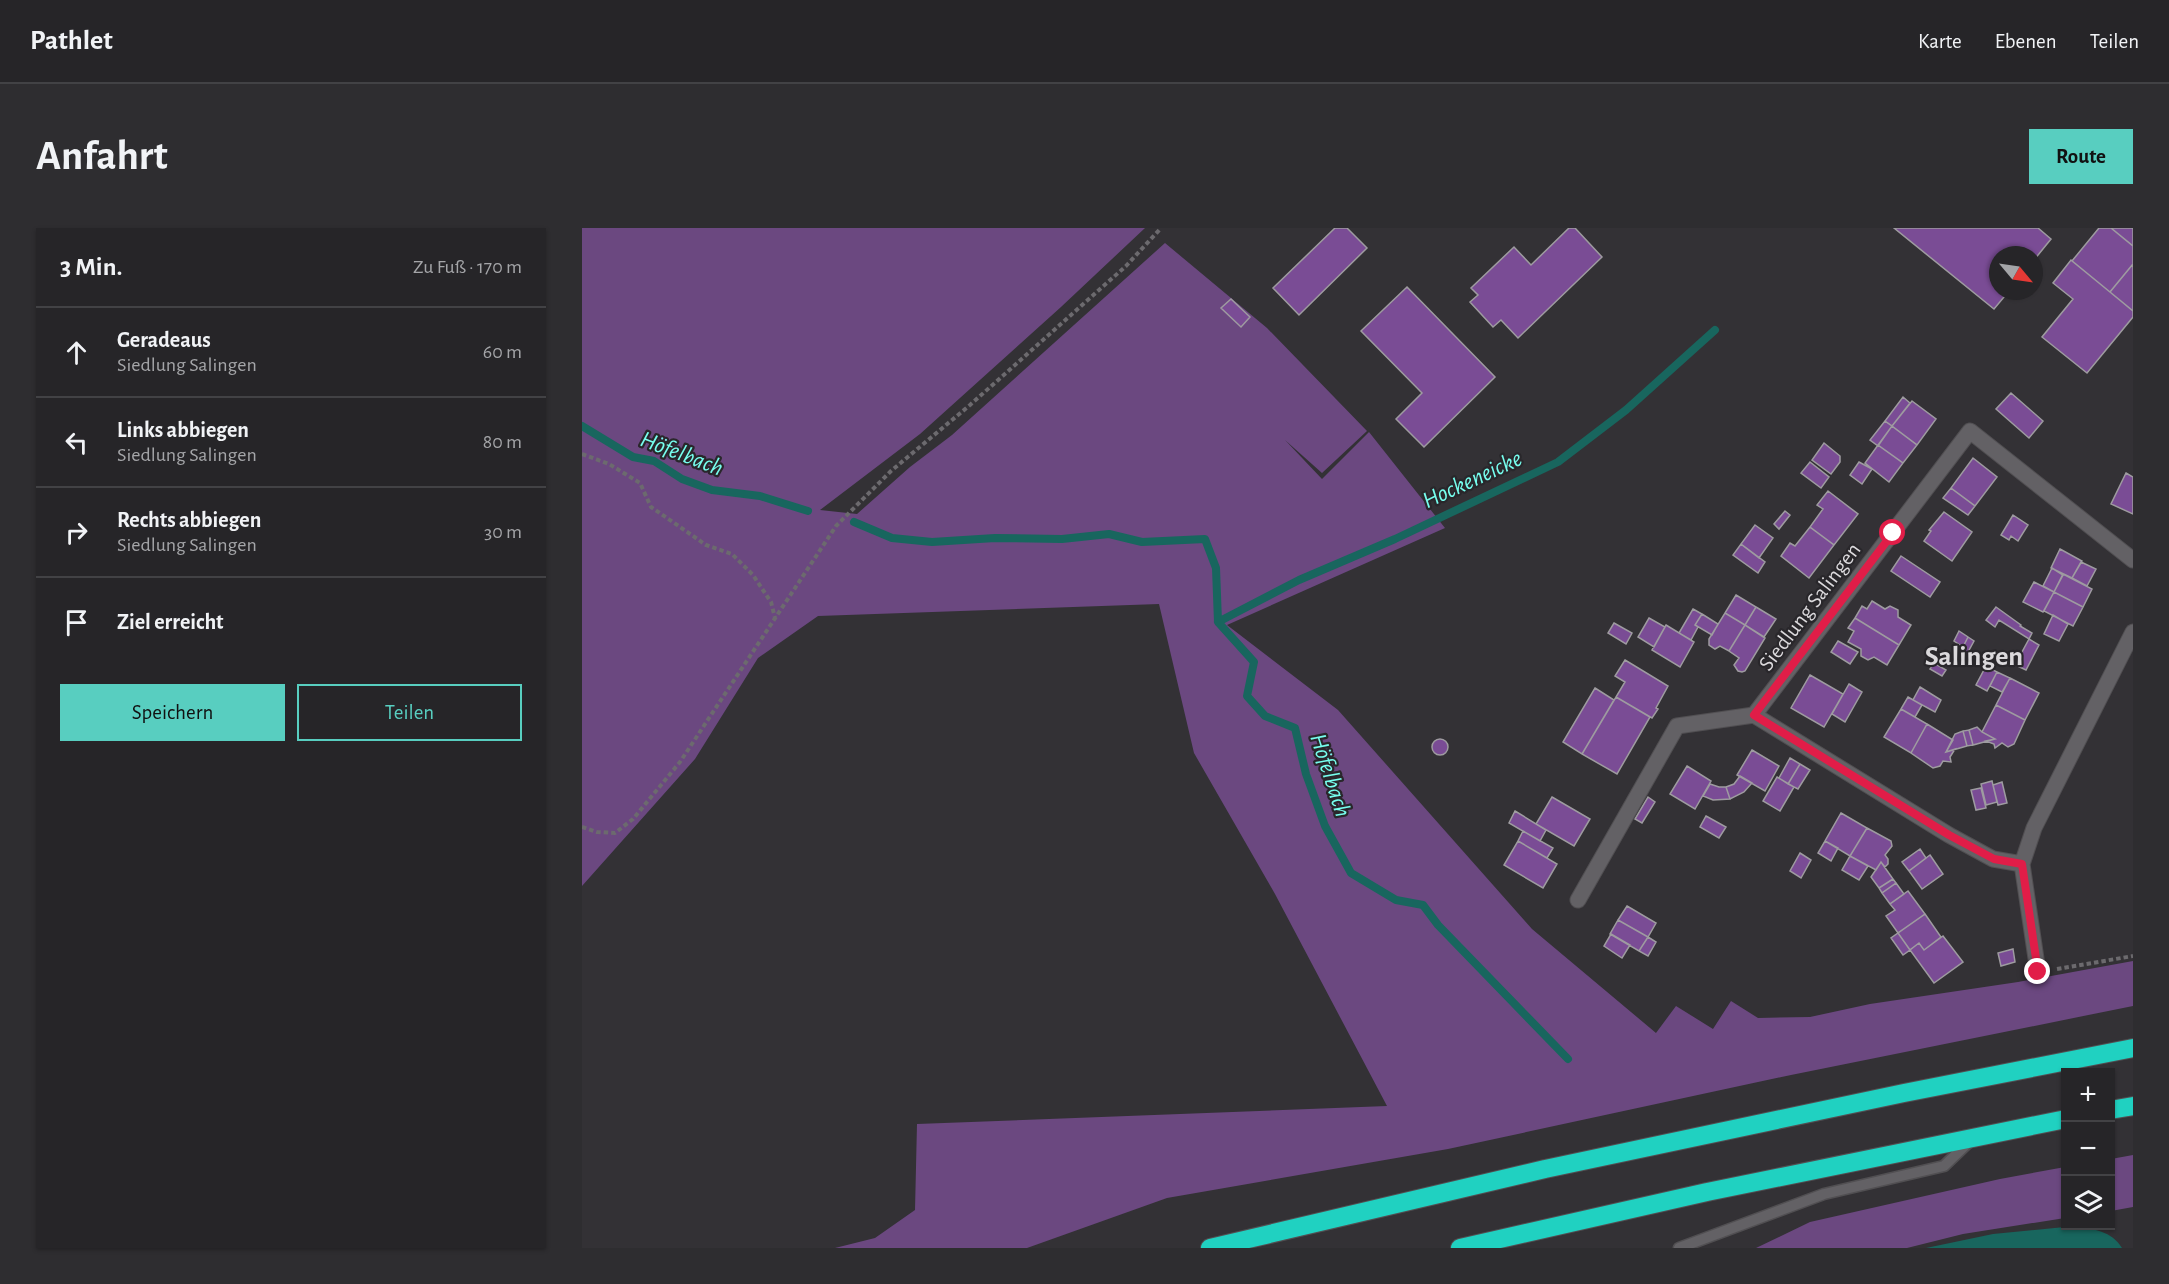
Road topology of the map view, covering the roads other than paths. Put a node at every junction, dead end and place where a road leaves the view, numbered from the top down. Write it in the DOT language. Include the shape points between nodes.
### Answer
graph roads {
  1 [pos="2133,560"];
  2 [pos="2133,632"];
  3 [pos="1754,715"];
  4 [pos="2022,864"];
  5 [pos="1578,900"];
  6 [pos="2038,972"];
  7 [pos="2133,1048"];
  8 [pos="2133,1106"];
  9 [pos="2115,1109"];
  10 [pos="2061,1120"];
  11 [pos="1972,1140"];
  12 [pos="1210,1248"];
  13 [pos="1460,1248"];
  14 [pos="1679,1248"];
  1 -- 3 [label="street, Siedlung Salingen" via="1970,431"];
  2 -- 4 [label="street" via="2034,828"];
  3 -- 4 [label="street" via="1949,835 1994,859"];
  3 -- 5 [label="street" via="1677,726"];
  4 -- 6 [label="street"];
  7 -- 12 [label="highway" via="1556,1166"];
  8 -- 9 [label="highway"];
  10 -- 11 [label="highway"];
  11 -- 13 [label="highway" via="1707,1192"];
  11 -- 14 [label="lane" via="1944,1166 1824,1194"];
}
